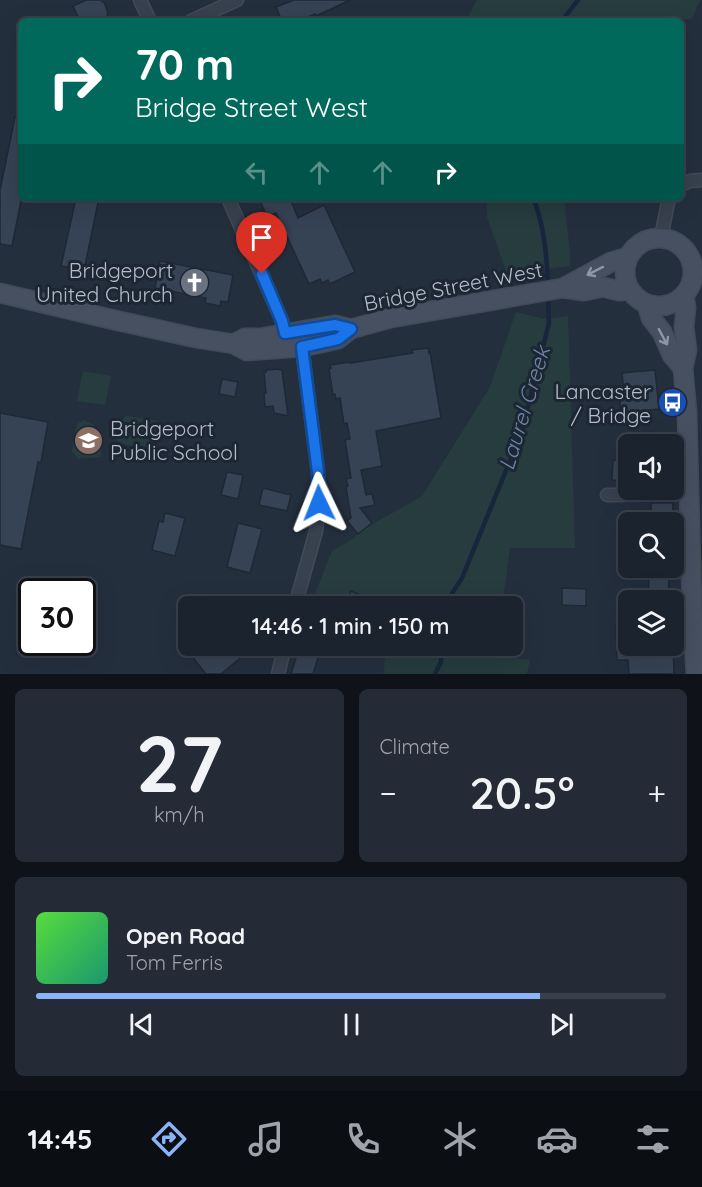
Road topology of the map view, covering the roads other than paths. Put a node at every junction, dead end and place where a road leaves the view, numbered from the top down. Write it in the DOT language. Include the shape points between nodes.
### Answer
graph roads {
  1 [pos="140,0"];
  2 [pos="237,0"];
  3 [pos="149,18"];
  4 [pos="198,18"];
  5 [pos="702,180"];
  6 [pos="684,184"];
  7 [pos="229,201"];
  8 [pos="668,201"];
  9 [pos="661,237"];
  10 [pos="695,254"];
  11 [pos="628,256"];
  12 [pos="563,288"];
  13 [pos="692,289"];
  14 [pos="629,290"];
  15 [pos="0,293"];
  16 [pos="647,304"];
  17 [pos="351,329"];
  18 [pos="285,333"];
  19 [pos="234,344"];
  20 [pos="302,347"];
  21 [pos="683,368"];
  22 [pos="690,494"];
  23 [pos="608,495"];
  24 [pos="299,596"];
  25 [pos="282,656"];
  26 [pos="278,674"];
  27 [pos="696,674"];
  1 -- 3 [label="street"];
  2 -- 4 [label="street"];
  5 -- 6 [label="street"];
  7 -- 18 [label="street"];
  8 -- 9 [label="street"];
  9 -- 10 [label="main road"];
  9 -- 11 [label="main road" via="642,242"];
  10 -- 13 [label="main road"];
  11 -- 12 [label="main road, Bridge Street West, one-way"];
  11 -- 14 [label="main road" via="624,274"];
  12 -- 14 [label="main road, Bridge Street West"];
  12 -- 17 [label="main road, Bridge Street West" via="391,318"];
  13 -- 16 [label="main road" via="671,305"];
  13 -- 21 [label="main road" via="686,308 687,350"];
  14 -- 16 [label="main road"];
  15 -- 19 [label="main road, Bridge Street West"];
  16 -- 21 [label="main road, one-way" via="672,356"];
  17 -- 18 [label="main road, Bridge Street West" via="335,325"];
  17 -- 20 [label="main road, Bridge Street West" via="338,339"];
  18 -- 19 [label="main road, Bridge Street West" via="245,338"];
  19 -- 20 [label="main road, Bridge Street West" via="247,351"];
  20 -- 24 [label="street" via="319,503 316,531"];
  21 -- 22 [label="main road"];
  22 -- 23 [label="street"];
  22 -- 27 [label="main road"];
  25 -- 26 [label="street"];
}
